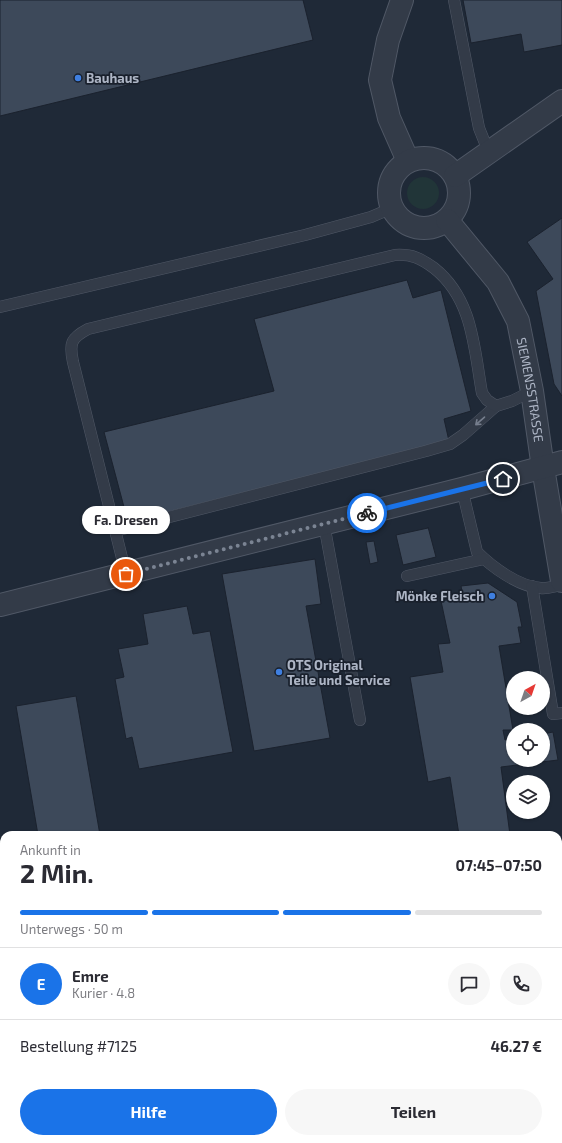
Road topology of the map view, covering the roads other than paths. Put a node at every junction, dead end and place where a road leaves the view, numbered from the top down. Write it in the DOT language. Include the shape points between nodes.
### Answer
graph roads {
  1 [pos="402,0"];
  2 [pos="454,0"];
  3 [pos="562,101"];
  4 [pos="488,153"];
  5 [pos="408,161"];
  6 [pos="455,176"];
  7 [pos="392,208"];
  8 [pos="447,220"];
  9 [pos="0,307"];
  10 [pos="532,391"];
  11 [pos="496,406"];
  12 [pos="553,465"];
  13 [pos="462,489"];
  14 [pos="324,524"];
  15 [pos="115,531"];
  16 [pos="484,559"];
  17 [pos="126,574"];
  18 [pos="406,576"];
  19 [pos="562,582"];
  20 [pos="562,585"];
  21 [pos="532,586"];
  22 [pos="0,605"];
  23 [pos="562,713"];
  24 [pos="360,720"];
  1 -- 5 [label="street" via="388,40 380,80 389,118"];
  2 -- 4 [label="lane" via="479,128"];
  3 -- 4 [label="street"];
  4 -- 6 [label="street"];
  5 -- 6 [label="street" via="433,159 444,164"];
  5 -- 7 [label="street" via="394,173 389,184 388,195"];
  6 -- 8 [label="street" via="459,194 456,209"];
  7 -- 8 [label="street" via="402,221 416,228 434,227"];
  7 -- 9 [label="lane" via="371,217 304,235"];
  8 -- 10 [label="street, SIEMENSSTRASSE" via="498,282 518,321"];
  10 -- 11 [label="lane"];
  10 -- 12 [label="street, SIEMENSSTRASSE"];
  11 -- 15 [label="lane, one-way" via="450,444"];
  11 -- 15 [label="lane" via="482,393 472,330 463,304 439,272 424,260 408,254 88,328 78,334 70,348"];
  12 -- 13 [label="street"];
  12 -- 19 [label="street, SIEMENSSTRASSE"];
  13 -- 14 [label="street"];
  13 -- 16 [label="lane" via="477,552"];
  14 -- 17 [label="street"];
  14 -- 24 [label="lane"];
  15 -- 17 [label="lane"];
  16 -- 18 [label="lane"];
  16 -- 21 [label="lane" via="521,584"];
  17 -- 22 [label="street"];
  20 -- 21 [label="lane" via="541,588"];
  21 -- 23 [label="lane" via="553,714"];
}
